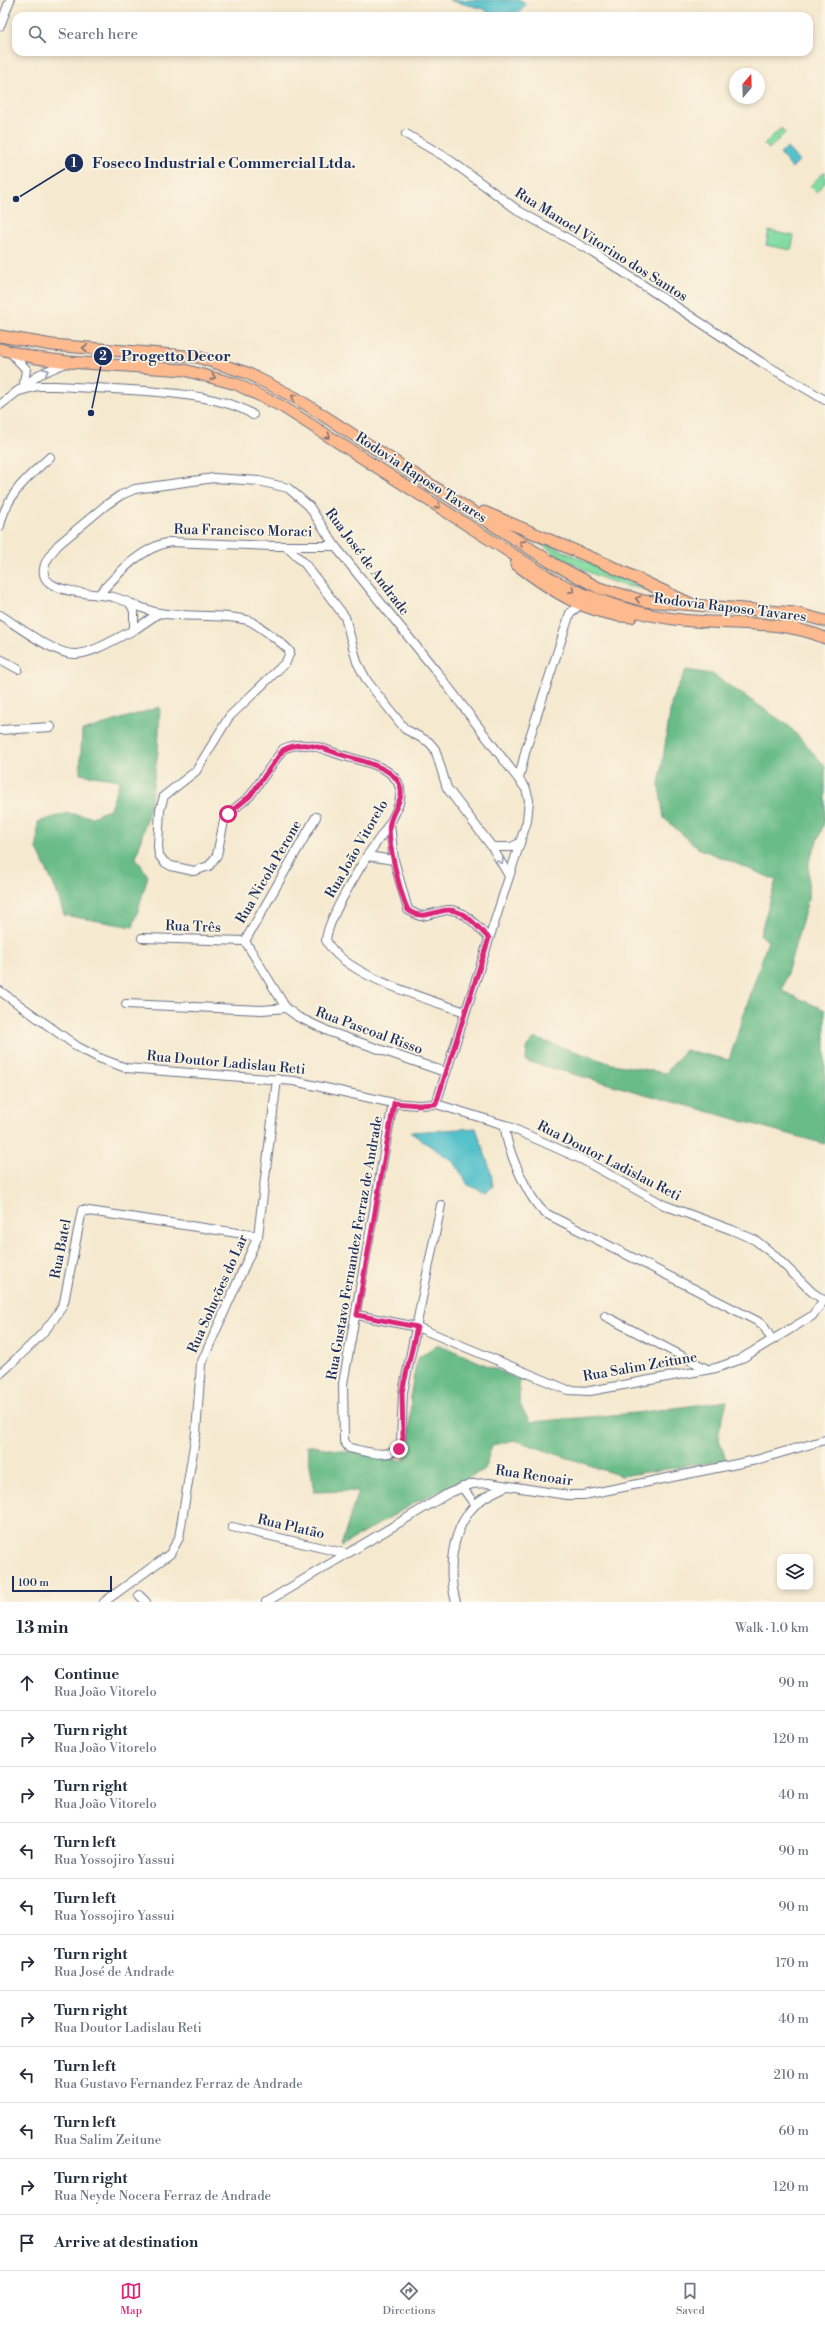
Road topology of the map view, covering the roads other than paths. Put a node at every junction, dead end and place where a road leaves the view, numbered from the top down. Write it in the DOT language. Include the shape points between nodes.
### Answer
graph roads {
  1 [pos="10,0"];
  2 [pos="0,26"];
  3 [pos="406,134"];
  4 [pos="0,336"];
  5 [pos="4,350"];
  6 [pos="69,362"];
  7 [pos="24,384"];
  8 [pos="16,392"];
  9 [pos="825,400"];
  10 [pos="0,405"];
  11 [pos="253,415"];
  12 [pos="50,457"];
  13 [pos="453,498"];
  14 [pos="0,526"];
  15 [pos="475,531"];
  16 [pos="286,546"];
  17 [pos="335,546"];
  18 [pos="561,594"];
  19 [pos="98,595"];
  20 [pos="131,605"];
  21 [pos="580,605"];
  22 [pos="695,606"];
  23 [pos="159,613"];
  24 [pos="570,614"];
  25 [pos="0,615"];
  26 [pos="675,619"];
  27 [pos="249,620"];
  28 [pos="825,620"];
  29 [pos="134,630"];
  30 [pos="825,638"];
  31 [pos="0,659"];
  32 [pos="18,669"];
  33 [pos="51,727"];
  34 [pos="0,730"];
  35 [pos="519,778"];
  36 [pos="316,817"];
  37 [pos="390,824"];
  38 [pos="520,843"];
  39 [pos="492,847"];
  40 [pos="367,856"];
  41 [pos="394,860"];
  42 [pos="509,876"];
  43 [pos="142,938"];
  44 [pos="489,938"];
  45 [pos="244,941"];
  46 [pos="0,991"];
  47 [pos="126,1004"];
  48 [pos="286,1008"];
  49 [pos="465,1012"];
  50 [pos="445,1072"];
  51 [pos="276,1079"];
  52 [pos="394,1103"];
  53 [pos="436,1104"];
  54 [pos="505,1125"];
  55 [pos="441,1205"];
  56 [pos="258,1236"];
  57 [pos="825,1300"];
  58 [pos="357,1315"];
  59 [pos="605,1316"];
  60 [pos="417,1327"];
  61 [pos="772,1340"];
  62 [pos="707,1369"];
  63 [pos="0,1374"];
  64 [pos="825,1440"];
  65 [pos="507,1486"];
  66 [pos="462,1487"];
  67 [pos="475,1505"];
  68 [pos="232,1527"];
  69 [pos="344,1553"];
  70 [pos="139,1595"];
  71 [pos="104,1602"];
  72 [pos="146,1602"];
  73 [pos="266,1602"];
  74 [pos="456,1602"];
  1 -- 2 [label="street"];
  3 -- 9 [label="street, Rua Manoel Vitorino dos Santos" via="447,158 519,211 594,253 761,362"];
  13 -- 4 [label="highway, Rodovia Raposo Tavares, one-way" via="296,398 247,373 219,363 176,354 87,348"];
  5 -- 6 [label="highway, Rodovia Raposo Tavares"];
  5 -- 7 [label="street" via="26,369"];
  7 -- 6 [label="street, one-way"];
  6 -- 15 [label="highway, Rodovia Raposo Tavares, one-way" via="184,370 236,384 283,407"];
  7 -- 8 [label="street"];
  8 -- 10 [label="street"];
  8 -- 11 [label="street" via="38,386 55,386 202,397 236,405"];
  12 -- 14 [label="street" via="13,493"];
  13 -- 22 [label="highway" via="604,563"];
  22 -- 13 [label="highway, Rodovia Raposo Tavares, one-way" via="644,601 599,588 554,564"];
  15 -- 18 [label="highway" via="512,562"];
  15 -- 26 [label="highway, Rodovia Raposo Tavares, one-way" via="578,593 622,609"];
  16 -- 17 [label="street, Rua Francisco Moraci"];
  16 -- 19 [label="street, Rua Francisco Moraci" via="181,542 159,544 121,571"];
  16 -- 39 [label="street" via="305,564 345,617 357,662 367,681 405,729 429,742 435,749 448,788"];
  17 -- 19 [label="street, Rua José de Andrade" via="300,497 288,488 275,484 214,478 135,489 106,505 58,544 46,562 44,570 52,583 74,593"];
  17 -- 35 [label="street, Rua José de Andrade"];
  18 -- 21 [label="highway"];
  18 -- 24 [label="street"];
  19 -- 20 [label="street, Rua José de Andrade"];
  20 -- 23 [label="street, Rua José de Andrade"];
  20 -- 29 [label="street" via="134,612"];
  21 -- 24 [label="street"];
  21 -- 26 [label="highway" via="609,614"];
  22 -- 28 [label="highway, Rodovia Raposo Tavares" via="794,613"];
  23 -- 27 [label="street, Rua José de Andrade"];
  23 -- 29 [label="street"];
  24 -- 35 [label="street" via="526,748"];
  25 -- 29 [label="street" via="65,653 75,654 92,650"];
  26 -- 30 [label="highway, Rodovia Raposo Tavares" via="798,630"];
  27 -- 37 [label="street, Rua João Vitorelo" via="288,648 289,657 229,717 196,771 164,796 160,810 158,846 162,858 171,866 194,871 209,866 217,855 221,830 228,814 250,796 283,750 301,744 312,745 378,767 393,776 401,787 401,794"];
  31 -- 32 [label="street"];
  33 -- 34 [label="street"];
  35 -- 38 [label="street, Rua José de Andrade" via="529,800 527,821"];
  36 -- 45 [label="street, Rua Nicola Perone"];
  37 -- 40 [label="street, Rua João Vitorelo"];
  37 -- 41 [label="street"];
  38 -- 39 [label="street"];
  38 -- 42 [label="street, Rua José de Andrade"];
  39 -- 42 [label="street, one-way"];
  40 -- 41 [label="street"];
  40 -- 49 [label="street, Rua João Vitorelo" via="328,926 328,945 337,954 387,985"];
  41 -- 44 [label="street" via="408,910 420,916 457,911"];
  42 -- 44 [label="street, Rua José de Andrade"];
  43 -- 45 [label="street, Rua Três"];
  44 -- 49 [label="street, Rua José de Andrade"];
  45 -- 48 [label="street, Rua Pascoal Risso"];
  46 -- 51 [label="street, Rua Doutor Ladislau Reti" via="78,1046 115,1064 133,1068"];
  47 -- 48 [label="street" via="262,1010"];
  48 -- 50 [label="street, Rua Pascoal Risso" via="324,1030"];
  49 -- 50 [label="street, Rua José de Andrade"];
  50 -- 53 [label="street, Rua José de Andrade"];
  51 -- 52 [label="street, Rua Doutor Ladislau Reti"];
  51 -- 56 [label="street, Rua Soluções do Lar"];
  52 -- 53 [label="street, Rua Doutor Ladislau Reti"];
  52 -- 58 [label="street, Rua Gustavo Fernandez Ferraz de Andrade"];
  53 -- 54 [label="street, Rua Doutor Ladislau Reti"];
  54 -- 57 [label="street, Rua Doutor Ladislau Reti" via="581,1159 664,1205 755,1240 774,1254 812,1292"];
  54 -- 61 [label="street" via="508,1143 531,1195 546,1213 757,1321 763,1325"];
  55 -- 60 [label="street"];
  56 -- 63 [label="street, Rua Batel" via="82,1210 60,1311"];
  56 -- 71 [label="street, Rua Soluções do Lar" via="201,1364 196,1433 179,1538 170,1554"];
  57 -- 61 [label="street, Rua Salim Zeitune" via="812,1316"];
  58 -- 60 [label="street, Rua Salim Zeitune"];
  58 -- 60 [label="street, Rua Gustavo Fernandez Ferraz de Andrade" via="343,1384 344,1441 349,1448 387,1454 396,1451 401,1445 402,1392"];
  59 -- 62 [label="street"];
  60 -- 62 [label="street, Rua Salim Zeitune" via="560,1387 576,1391 590,1391"];
  61 -- 62 [label="street, Rua Salim Zeitune" via="732,1363"];
  64 -- 65 [label="street, Rua Renoair" via="756,1460 584,1495"];
  65 -- 66 [label="street, Rua Renoair" via="489,1483"];
  65 -- 67 [label="street"];
  66 -- 67 [label="street"];
  66 -- 69 [label="street, Rua Renoair"];
  67 -- 74 [label="street" via="460,1528 455,1544 451,1580"];
  68 -- 69 [label="street, Rua Platão"];
  69 -- 73 [label="street, Rua Renoair"];
  70 -- 72 [label="street"];
}
